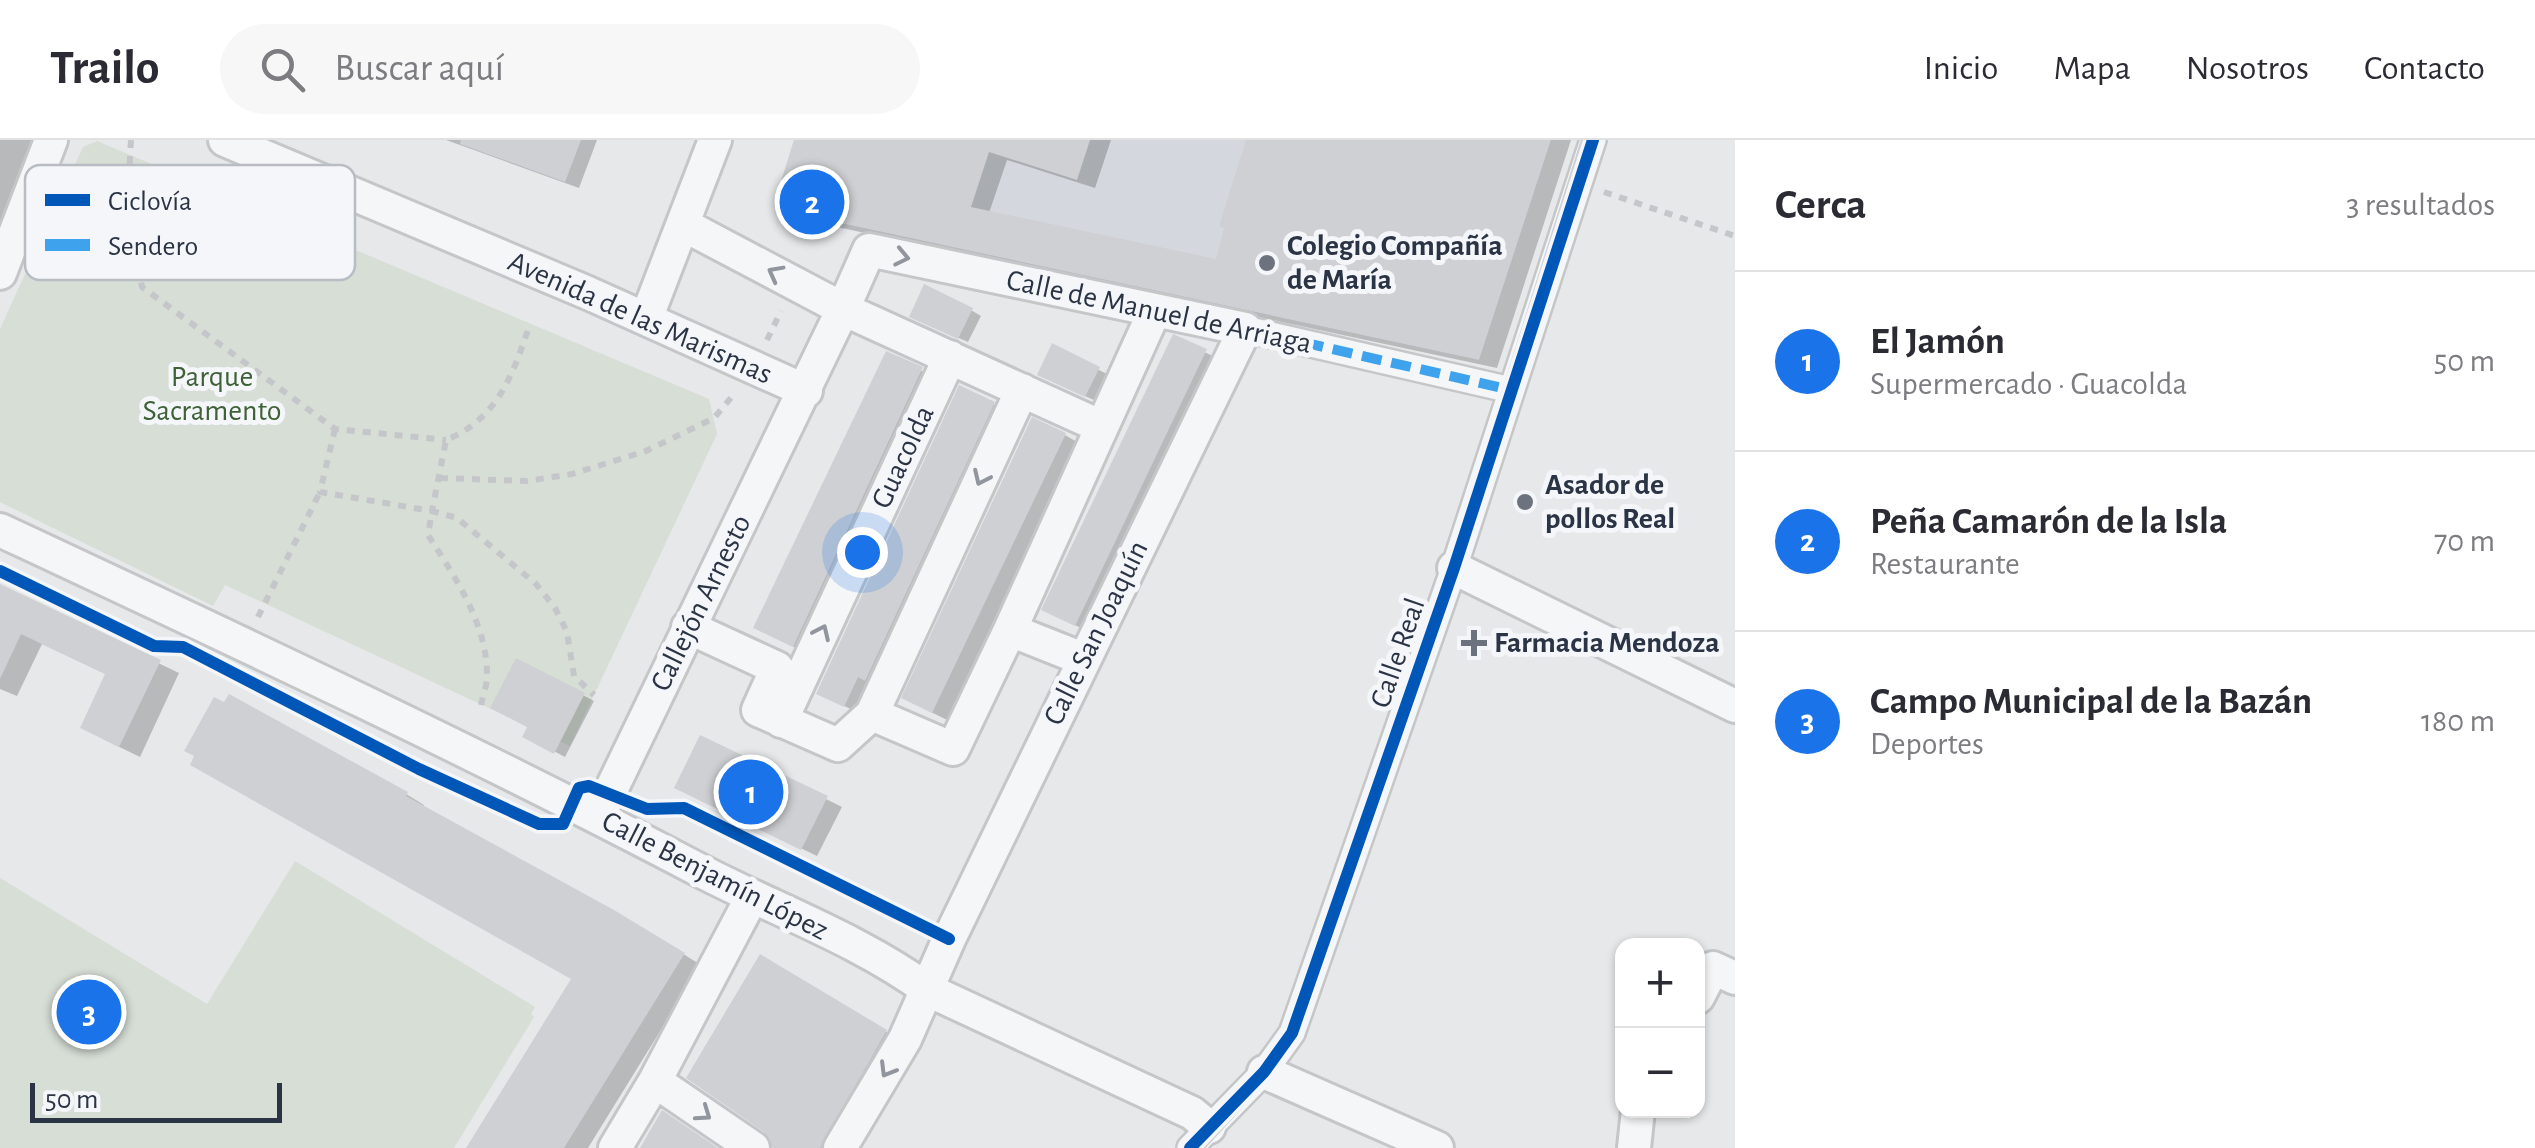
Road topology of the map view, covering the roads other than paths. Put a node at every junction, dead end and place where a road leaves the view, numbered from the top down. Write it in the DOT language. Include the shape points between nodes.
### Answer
graph roads {
  1 [pos="51,140"];
  2 [pos="224,140"];
  3 [pos="715,140"];
  4 [pos="1593,140"];
  5 [pos="41,165"];
  6 [pos="283,165"];
  7 [pos="355,196"];
  8 [pos="25,208"];
  9 [pos="684,225"];
  10 [pos="0,273"];
  11 [pos="843,309"];
  12 [pos="1155,310"];
  13 [pos="646,319"];
  14 [pos="1245,329"];
  15 [pos="950,357"];
  16 [pos="1022,390"];
  17 [pos="1512,390"];
  18 [pos="806,391"];
  19 [pos="1102,426"];
  20 [pos="0,530"];
  21 [pos="1454,568"];
  22 [pos="688,628"];
  23 [pos="1010,630"];
  24 [pos="1084,659"];
  25 [pos="1735,706"];
  26 [pos="872,714"];
  27 [pos="781,721"];
  28 [pos="598,817"];
  29 [pos="752,898"];
  30 [pos="1724,972"];
  31 [pos="928,990"];
  32 [pos="1705,990"];
  33 [pos="1264,1072"];
  34 [pos="656,1081"];
  35 [pos="1637,1118"];
  36 [pos="1200,1137"];
  37 [pos="615,1148"];
  38 [pos="753,1148"];
  39 [pos="840,1148"];
  40 [pos="1437,1148"];
  41 [pos="1634,1148"];
  1 -- 5 [label="street"];
  2 -- 6 [label="street, Avenida de las Marismas"];
  3 -- 9 [label="street"];
  4 -- 17 [label="street, Calle Real"];
  7 -- 13 [label="street, Avenida de las Marismas"];
  8 -- 10 [label="street"];
  11 -- 9 [label="street, one-way"];
  9 -- 13 [label="street"];
  11 -- 12 [label="street, Calle de Manuel de Arriaga, one-way" via="869,250"];
  11 -- 15 [label="street"];
  11 -- 18 [label="street, Avenida de las Marismas"];
  12 -- 14 [label="street, Calle de Manuel de Arriaga"];
  12 -- 19 [label="street"];
  13 -- 18 [label="street, Avenida de las Marismas"];
  14 -- 17 [label="street, Calle de Manuel de Arriaga"];
  14 -- 24 [label="street, Calle San Joaquín"];
  15 -- 16 [label="street"];
  27 -- 15 [label="street, Guacolda, one-way"];
  16 -- 19 [label="street"];
  16 -- 26 [label="street, one-way"];
  17 -- 21 [label="street, Calle Real"];
  18 -- 22 [label="street, Callejón Arnesto"];
  19 -- 23 [label="street"];
  20 -- 28 [label="street, Calle Benjamín López"];
  21 -- 25 [label="street"];
  21 -- 33 [label="street, Calle Real" via="1292,1033"];
  22 -- 27 [label="street" via="777,668 758,710"];
  22 -- 28 [label="street, Callejón Arnesto"];
  23 -- 24 [label="street"];
  23 -- 26 [label="street" via="953,749"];
  24 -- 31 [label="street, Calle San Joaquín"];
  26 -- 27 [label="street" via="838,745"];
  28 -- 29 [label="street, Calle Benjamín López"];
  29 -- 31 [label="street, Calle Benjamín López" via="895,966"];
  29 -- 34 [label="street"];
  30 -- 32 [label="street"];
  31 -- 36 [label="street, Calle Benjamín López" via="1192,1113"];
  31 -- 39 [label="street, Calle San Joaquín, one-way"];
  33 -- 36 [label="street, Calle Real"];
  33 -- 40 [label="street"];
  34 -- 37 [label="street"];
  34 -- 38 [label="street, one-way"];
  35 -- 41 [label="street"];
}
